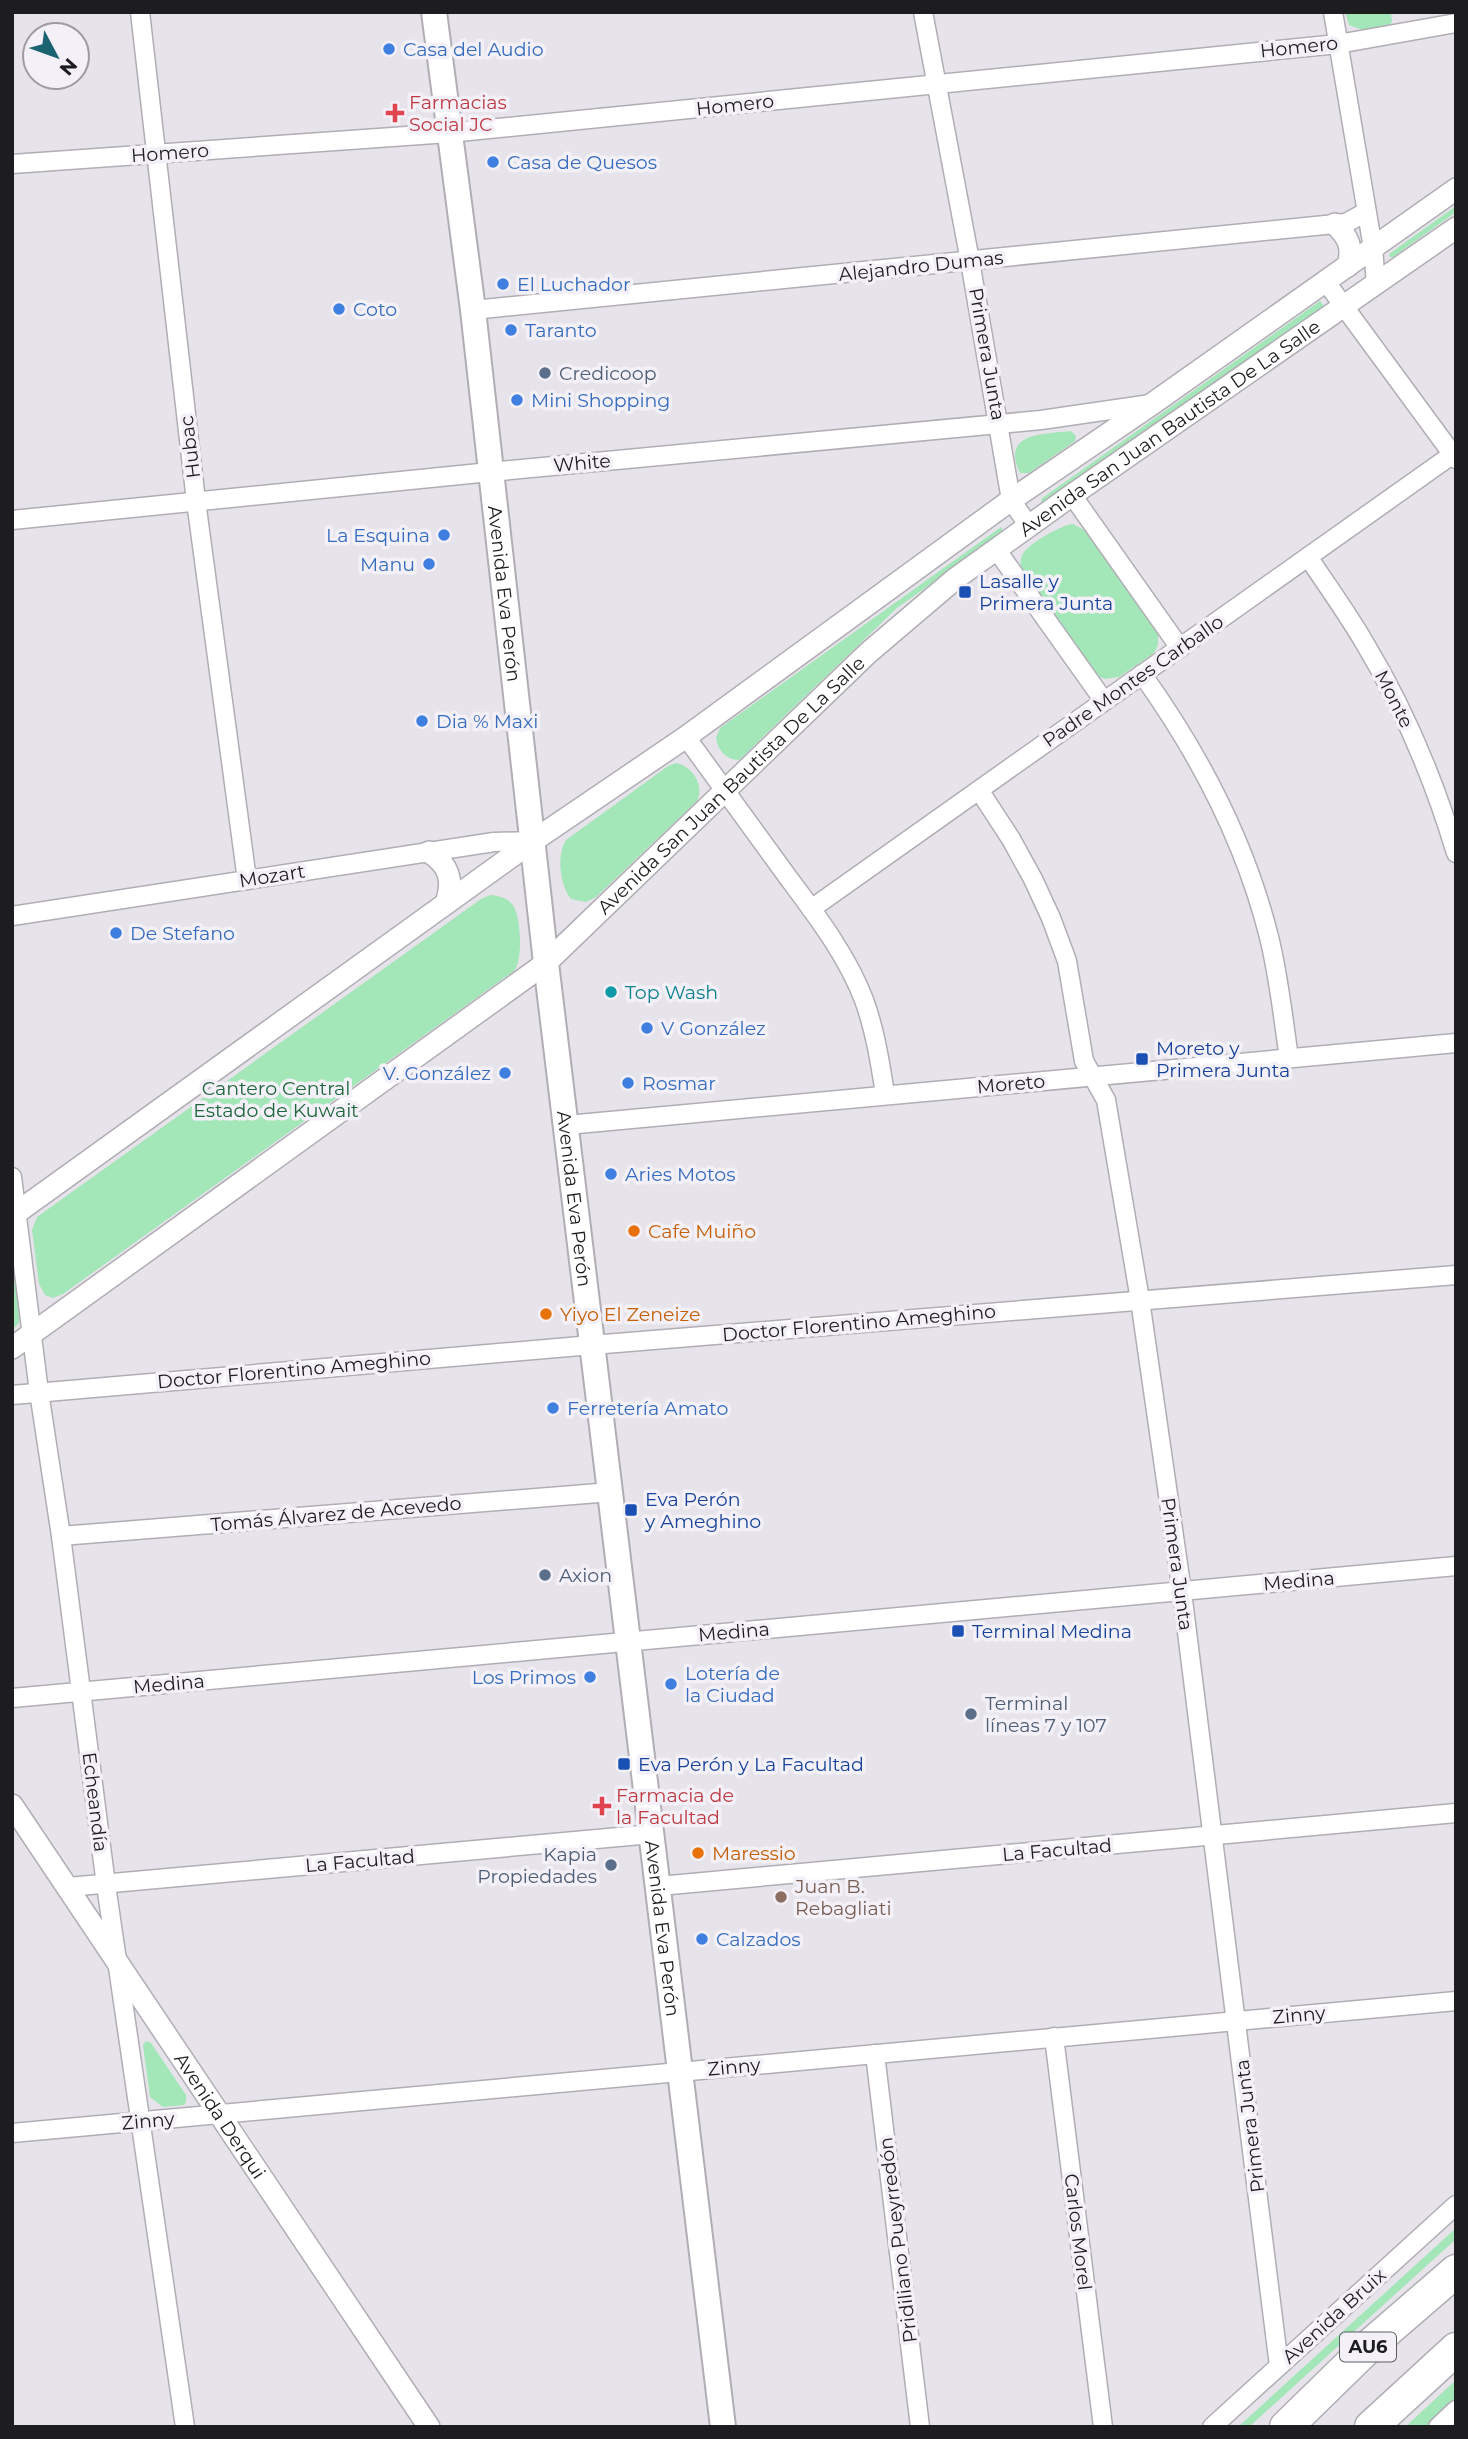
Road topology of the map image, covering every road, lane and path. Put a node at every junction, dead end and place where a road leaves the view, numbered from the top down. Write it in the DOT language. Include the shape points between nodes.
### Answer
graph roads {
  1 [pos="141,12"];
  2 [pos="434,12"];
  3 [pos="923,12"];
  4 [pos="1333,12"];
  5 [pos="1456,23"];
  6 [pos="1338,44"];
  7 [pos="937,85"];
  8 [pos="449,133"];
  9 [pos="155,153"];
  10 [pos="12,164"];
  11 [pos="1456,189"];
  12 [pos="1366,212"];
  13 [pos="1335,224"];
  14 [pos="1456,228"];
  15 [pos="1373,248"];
  16 [pos="970,261"];
  17 [pos="1348,266"];
  18 [pos="1326,282"];
  19 [pos="1376,284"];
  20 [pos="1345,307"];
  21 [pos="473,310"];
  22 [pos="1152,404"];
  23 [pos="1000,424"];
  24 [pos="1455,455"];
  25 [pos="490,472"];
  26 [pos="1072,495"];
  27 [pos="1011,500"];
  28 [pos="196,501"];
  29 [pos="12,520"];
  30 [pos="1029,526"];
  31 [pos="996,550"];
  32 [pos="1307,557"];
  33 [pos="1180,648"];
  34 [pos="1142,674"];
  35 [pos="1104,701"];
  36 [pos="686,737"];
  37 [pos="725,790"];
  38 [pos="979,790"];
  39 [pos="533,841"];
  40 [pos="429,852"];
  41 [pos="1456,853"];
  42 [pos="247,880"];
  43 [pos="446,903"];
  44 [pos="811,909"];
  45 [pos="12,916"];
  46 [pos="547,963"];
  47 [pos="1456,1043"];
  48 [pos="1289,1058"];
  49 [pos="1093,1077"];
  50 [pos="885,1094"];
  51 [pos="567,1125"];
  52 [pos="12,1177"];
  53 [pos="15,1214"];
  54 [pos="1456,1275"];
  55 [pos="1139,1300"];
  56 [pos="32,1333"];
  57 [pos="592,1345"];
  58 [pos="12,1348"];
  59 [pos="39,1392"];
  60 [pos="12,1395"];
  61 [pos="611,1492"];
  62 [pos="61,1536"];
  63 [pos="1456,1566"];
  64 [pos="1182,1592"];
  65 [pos="628,1642"];
  66 [pos="81,1692"];
  67 [pos="12,1698"];
  68 [pos="12,1805"];
  69 [pos="1456,1813"];
  70 [pos="652,1834"];
  71 [pos="1213,1836"];
  72 [pos="106,1885"];
  73 [pos="659,1886"];
  74 [pos="68,1887"];
  75 [pos="117,1959"];
  76 [pos="1456,2001"];
  77 [pos="1237,2021"];
  78 [pos="1054,2037"];
  79 [pos="875,2054"];
  80 [pos="680,2071"];
  81 [pos="220,2114"];
  82 [pos="141,2122"];
  83 [pos="12,2133"];
  84 [pos="1456,2205"];
  85 [pos="1456,2271"];
  86 [pos="1456,2349"];
  87 [pos="1279,2366"];
  88 [pos="1456,2410"];
  89 [pos="185,2427"];
  90 [pos="429,2427"];
  91 [pos="723,2427"];
  92 [pos="920,2427"];
  93 [pos="1102,2427"];
  94 [pos="1212,2427"];
  95 [pos="1286,2427"];
  96 [pos="1371,2427"];
  97 [pos="1438,2427"];
  1 -- 9 [label="street, Hubac"];
  2 -- 8 [label="main road, Avenida Eva Perón"];
  3 -- 7 [label="street, Primera Junta"];
  4 -- 6 [label="street"];
  5 -- 6 [label="street, Homero"];
  6 -- 7 [label="street, Homero"];
  6 -- 12 [label="street"];
  7 -- 8 [label="street, Homero"];
  7 -- 16 [label="street, Primera Junta"];
  8 -- 9 [label="street, Homero"];
  8 -- 21 [label="main road, Avenida Eva Perón"];
  9 -- 10 [label="street, Homero"];
  9 -- 28 [label="street, Hubac"];
  11 -- 15 [label="street, Avenida San Juan Bautista De La Salle"];
  12 -- 13 [label="street, Alejandro Dumas"];
  12 -- 15 [label="street"];
  13 -- 16 [label="street, Alejandro Dumas"];
  13 -- 17 [label="street" via="1351,244"];
  14 -- 19 [label="street, Avenida San Juan Bautista De La Salle"];
  15 -- 17 [label="street, Avenida San Juan Bautista De La Salle"];
  15 -- 19 [label="street"];
  16 -- 21 [label="street, Alejandro Dumas"];
  16 -- 23 [label="street, Primera Junta"];
  17 -- 18 [label="street, Avenida San Juan Bautista De La Salle"];
  18 -- 20 [label="street"];
  18 -- 22 [label="street, Avenida San Juan Bautista De La Salle"];
  19 -- 20 [label="street, Avenida San Juan Bautista De La Salle"];
  20 -- 24 [label="street"];
  20 -- 26 [label="street, Avenida San Juan Bautista De La Salle"];
  21 -- 25 [label="main road, Avenida Eva Perón"];
  22 -- 23 [label="street, White"];
  22 -- 27 [label="street, Avenida San Juan Bautista De La Salle"];
  23 -- 25 [label="street, White"];
  23 -- 27 [label="street, Primera Junta"];
  24 -- 32 [label="street, Padre Montes Carballo"];
  25 -- 28 [label="street, White"];
  25 -- 39 [label="main road, Avenida Eva Perón"];
  26 -- 30 [label="street, Avenida San Juan Bautista De La Salle"];
  26 -- 33 [label="street"];
  27 -- 30 [label="street, Primera Junta"];
  27 -- 36 [label="street, Avenida San Juan Bautista De La Salle"];
  28 -- 29 [label="street, White"];
  28 -- 42 [label="street, Hubac"];
  30 -- 31 [label="street, Avenida San Juan Bautista De La Salle"];
  31 -- 35 [label="street"];
  31 -- 37 [label="street, Avenida San Juan Bautista De La Salle" via="867,653"];
  32 -- 33 [label="street, Padre Montes Carballo"];
  32 -- 41 [label="street, Monte" via="1364,642 1401,712"];
  33 -- 34 [label="street, Padre Montes Carballo"];
  34 -- 35 [label="street, Padre Montes Carballo"];
  34 -- 48 [label="street" via="1201,765 1244,858 1269,936"];
  35 -- 38 [label="street, Padre Montes Carballo"];
  36 -- 37 [label="street"];
  36 -- 39 [label="street, Avenida San Juan Bautista De La Salle"];
  37 -- 44 [label="street"];
  37 -- 46 [label="street, Avenida San Juan Bautista De La Salle"];
  38 -- 44 [label="street, Padre Montes Carballo"];
  38 -- 49 [label="street, Primera Junta" via="1051,918 1067,961 1084,1061"];
  39 -- 40 [label="street, Mozart"];
  39 -- 43 [label="street, Avenida San Juan Bautista De La Salle"];
  39 -- 46 [label="main road, Avenida Eva Perón"];
  40 -- 42 [label="street, Mozart"];
  40 -- 43 [label="street" via="442,860 449,873"];
  42 -- 45 [label="street, Mozart"];
  43 -- 53 [label="street, Avenida San Juan Bautista De La Salle"];
  44 -- 50 [label="street" via="863,998"];
  46 -- 51 [label="main road, Avenida Eva Perón"];
  46 -- 56 [label="street, Avenida San Juan Bautista De La Salle"];
  47 -- 48 [label="street, Moreto"];
  48 -- 49 [label="street, Moreto"];
  49 -- 50 [label="street, Moreto"];
  49 -- 55 [label="street, Primera Junta" via="1106,1100"];
  50 -- 51 [label="street, Moreto"];
  51 -- 57 [label="main road, Avenida Eva Perón"];
  52 -- 53 [label="street, Echeandía"];
  53 -- 56 [label="street, Echeandía"];
  54 -- 55 [label="street, Doctor Florentino Ameghino"];
  55 -- 57 [label="street, Doctor Florentino Ameghino"];
  55 -- 64 [label="street, Primera Junta"];
  56 -- 58 [label="street, Avenida San Juan Bautista De La Salle"];
  56 -- 59 [label="street, Echeandía"];
  57 -- 59 [label="street, Doctor Florentino Ameghino"];
  57 -- 61 [label="main road, Avenida Eva Perón"];
  59 -- 60 [label="street, Doctor Florentino Ameghino"];
  59 -- 62 [label="street, Echeandía"];
  61 -- 62 [label="street, Tomás Álvarez de Acevedo"];
  61 -- 65 [label="main road, Avenida Eva Perón"];
  62 -- 66 [label="street, Echeandía"];
  63 -- 64 [label="street, Medina"];
  64 -- 65 [label="street, Medina"];
  64 -- 71 [label="street, Primera Junta"];
  65 -- 66 [label="street, Medina"];
  65 -- 70 [label="main road, Avenida Eva Perón"];
  66 -- 67 [label="street, Medina"];
  66 -- 72 [label="street, Echeandía"];
  68 -- 74 [label="street, Avenida Derqui"];
  69 -- 71 [label="street, La Facultad"];
  70 -- 72 [label="street, La Facultad"];
  70 -- 73 [label="main road, Avenida Eva Perón"];
  71 -- 73 [label="street, La Facultad"];
  71 -- 77 [label="street, Primera Junta"];
  72 -- 74 [label="street, La Facultad"];
  72 -- 75 [label="street, Echeandía"];
  73 -- 80 [label="main road, Avenida Eva Perón"];
  74 -- 75 [label="street, Avenida Derqui"];
  75 -- 81 [label="street, Avenida Derqui"];
  75 -- 82 [label="street, Echeandía"];
  76 -- 77 [label="street, Zinny"];
  77 -- 78 [label="street, Zinny"];
  77 -- 87 [label="street, Primera Junta"];
  78 -- 79 [label="street, Zinny"];
  78 -- 93 [label="street, Carlos Morel"];
  79 -- 80 [label="street, Zinny"];
  79 -- 92 [label="street, Pridiliano Pueyrredón"];
  80 -- 81 [label="street, Zinny"];
  80 -- 91 [label="main road, Avenida Eva Perón"];
  81 -- 82 [label="street, Zinny"];
  81 -- 90 [label="street, Avenida Derqui"];
  82 -- 83 [label="street, Zinny"];
  82 -- 89 [label="street, Echeandía"];
  84 -- 87 [label="street, Avenida Bruix"];
  85 -- 95 [label="highway, AU6" via="1368,2347"];
  86 -- 96 [label="highway"];
  87 -- 94 [label="street, Avenida Bruix"];
  88 -- 97 [label="street"];
}
